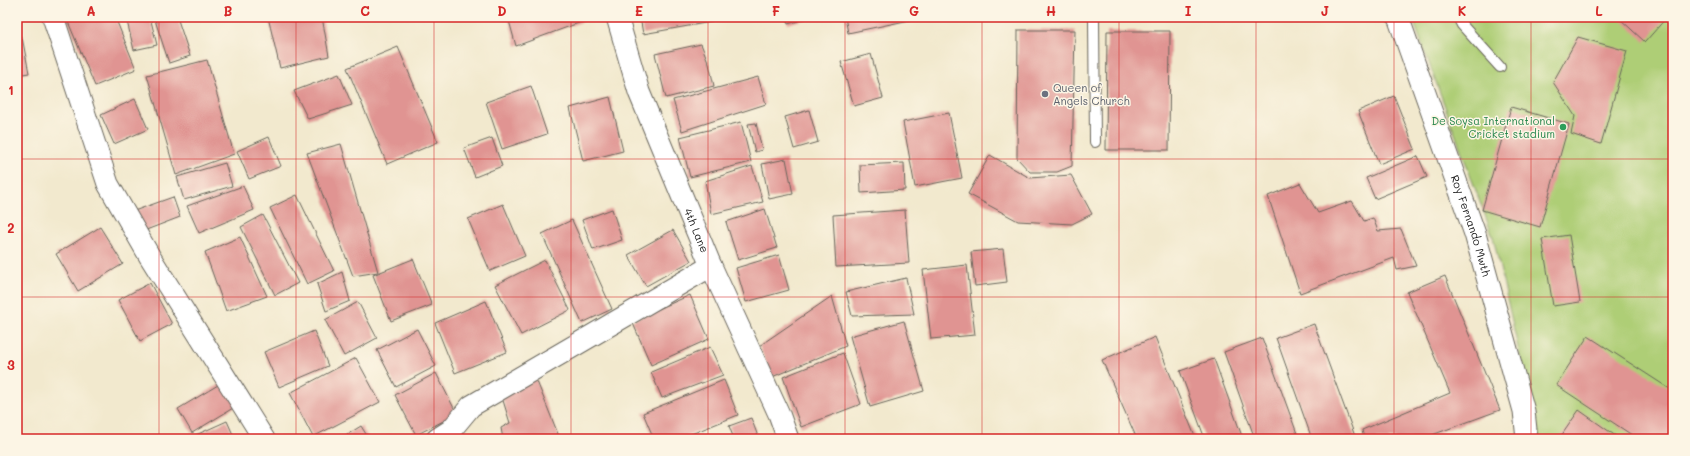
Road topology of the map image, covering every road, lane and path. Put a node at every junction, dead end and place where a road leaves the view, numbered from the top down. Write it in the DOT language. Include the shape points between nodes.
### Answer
graph roads {
  1 [pos="52,17"];
  2 [pos="617,17"];
  3 [pos="1094,17"];
  4 [pos="1398,17"];
  5 [pos="1458,17"];
  6 [pos="1500,67"];
  7 [pos="1095,142"];
  8 [pos="712,266"];
  9 [pos="264,439"];
  10 [pos="437,439"];
  11 [pos="788,439"];
  12 [pos="1527,439"];
  1 -- 9 [label="street" via="108,184 150,257"];
  2 -- 8 [label="street, 4th Lane" via="639,92"];
  3 -- 7 [label="lane"];
  4 -- 12 [label="street, Roy Fernando Mwth" via="1475,234 1524,411"];
  5 -- 6 [label="lane" via="1462,25"];
  8 -- 10 [label="street" via="471,406 451,430"];
  8 -- 11 [label="street, 4th Lane"];
}
